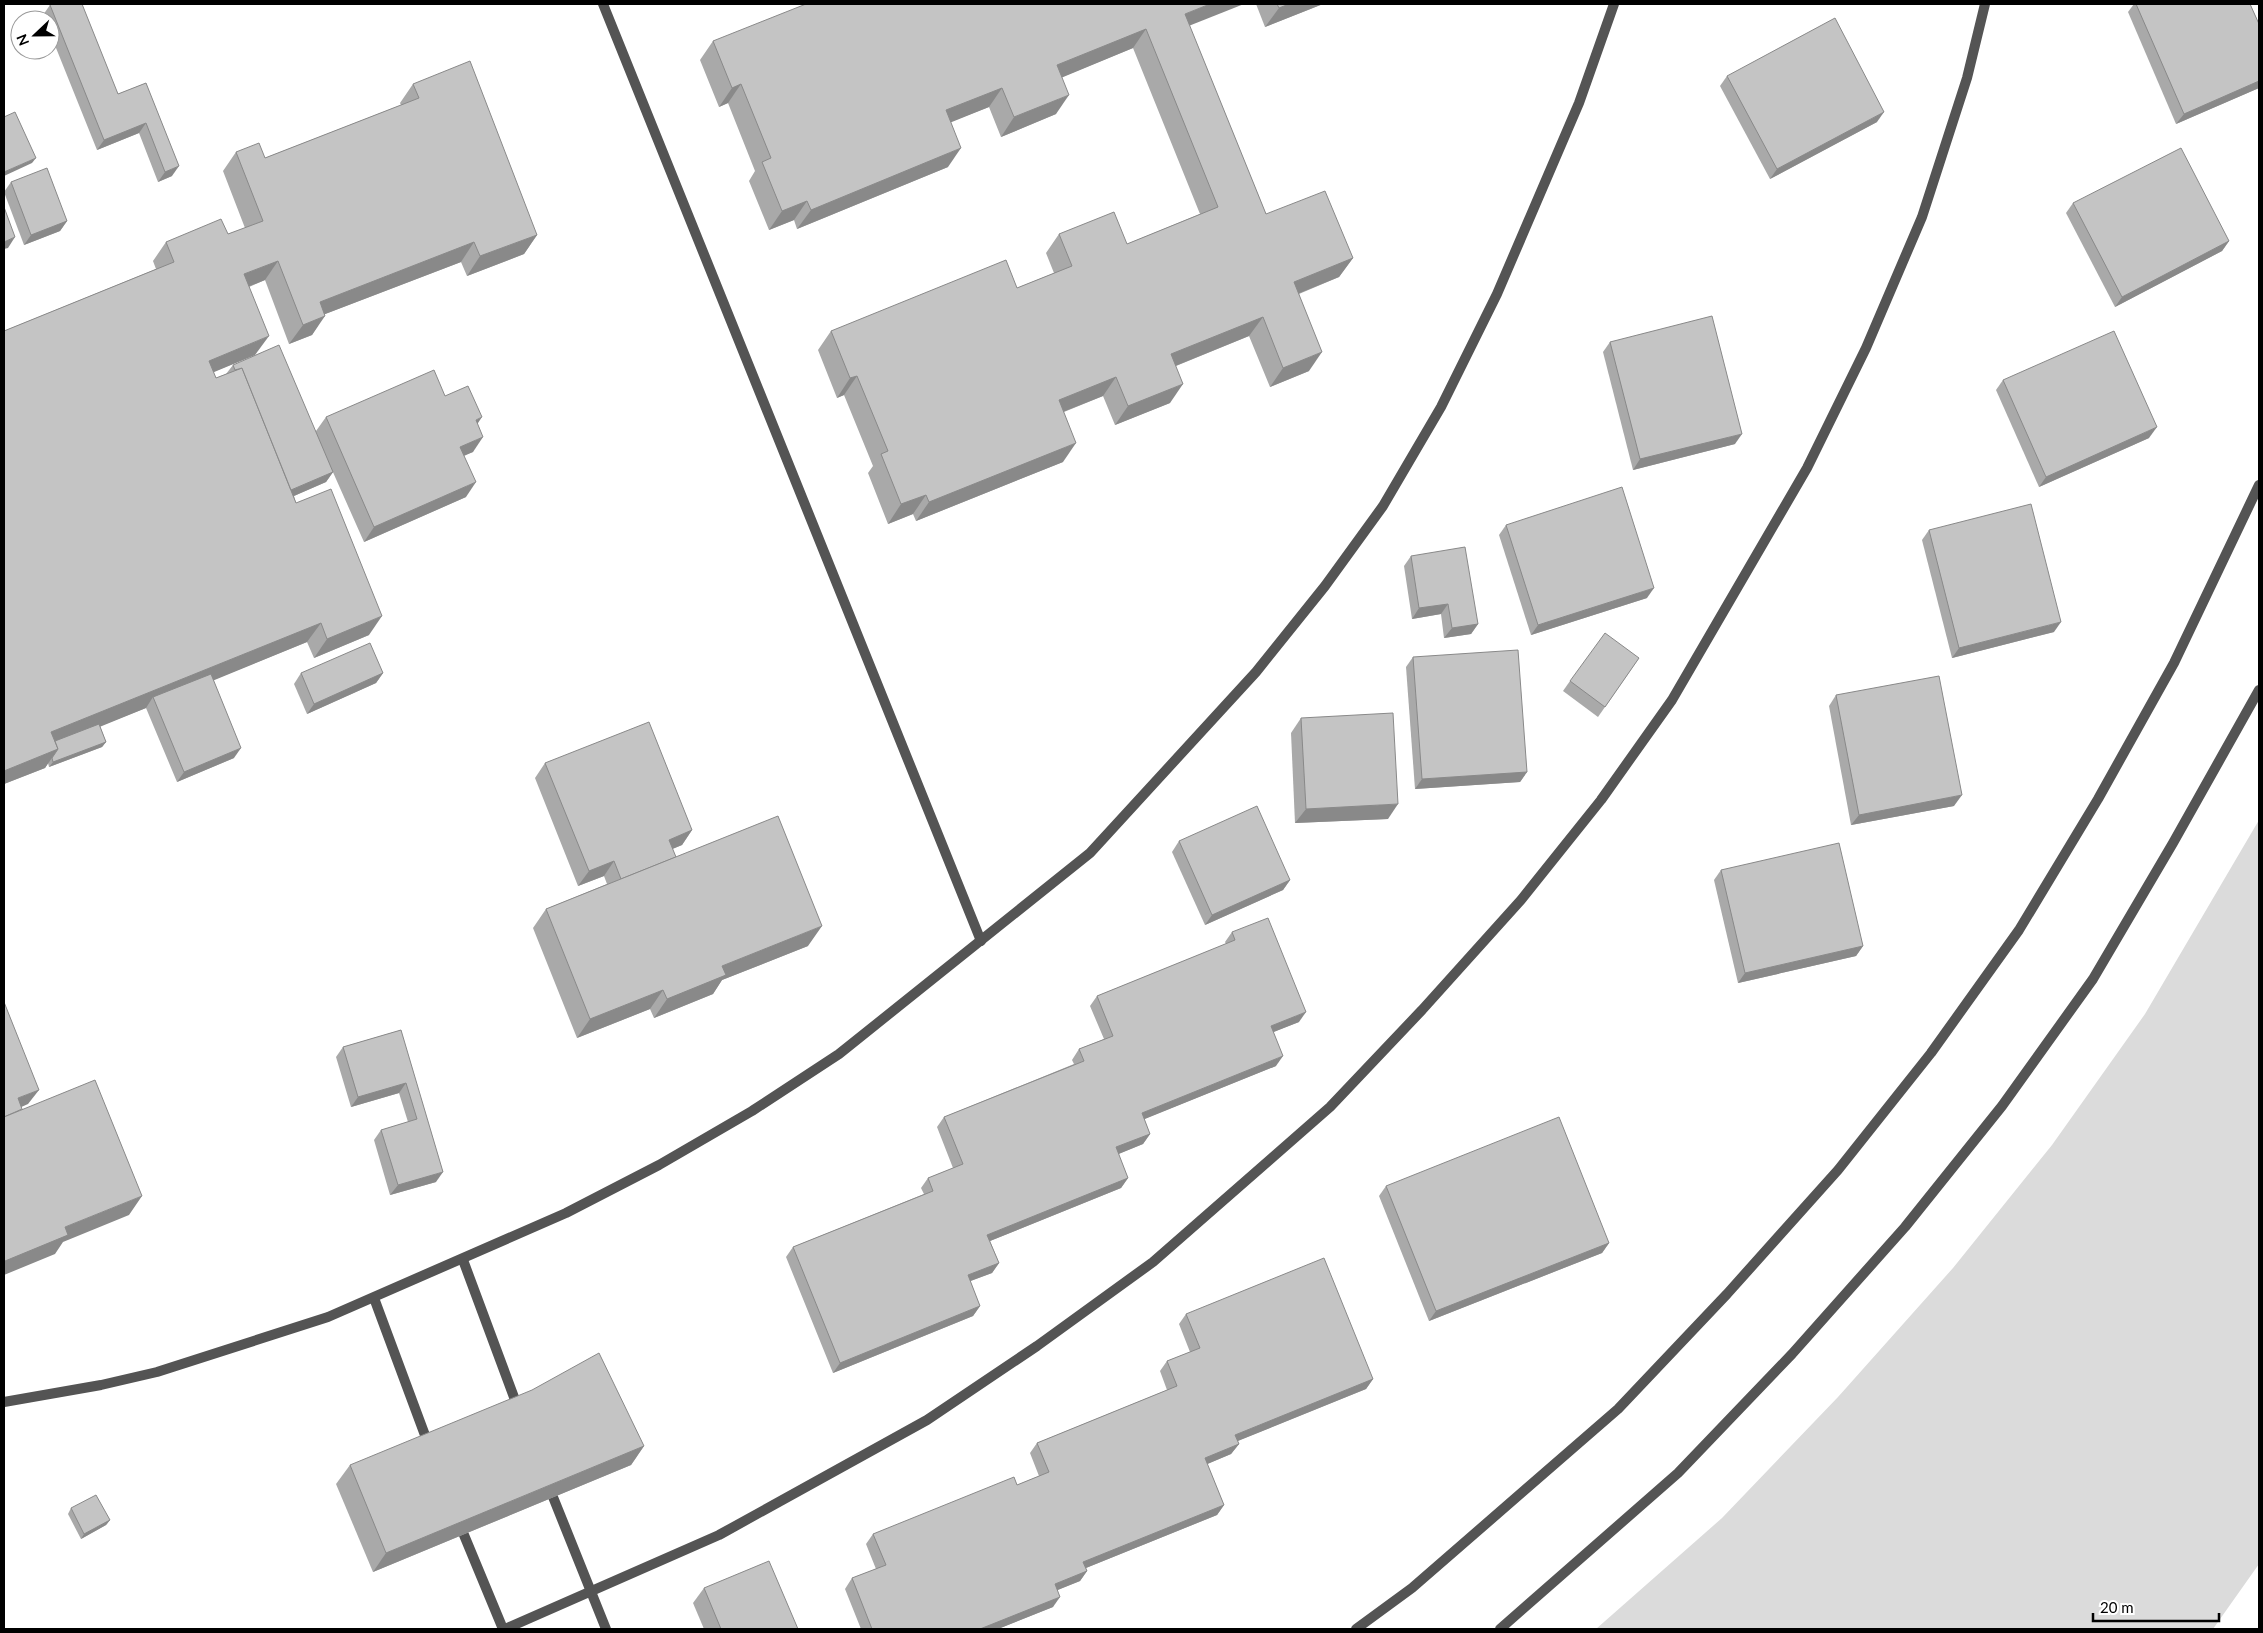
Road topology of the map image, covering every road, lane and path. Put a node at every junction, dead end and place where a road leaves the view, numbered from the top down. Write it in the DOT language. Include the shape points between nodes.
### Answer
graph roads {
  1 [pos="603,4"];
  2 [pos="1614,4"];
  3 [pos="1985,4"];
  4 [pos="2259,485"];
  5 [pos="2259,690"];
  6 [pos="981,941"];
  7 [pos="462,1260"];
  8 [pos="374,1298"];
  9 [pos="4,1402"];
  10 [pos="518,1409"];
  11 [pos="429,1446"];
  12 [pos="553,1497"];
  13 [pos="464,1535"];
  14 [pos="592,1592"];
  15 [pos="504,1629"];
  16 [pos="606,1629"];
  17 [pos="1356,1629"];
  18 [pos="1500,1629"];
  1 -- 6 [label="street"];
  2 -- 6 [label="street" via="1578,103 1497,294 1441,407 1383,506 1325,586 1256,672 1167,771 1090,853"];
  3 -- 14 [label="street" via="1967,78 1922,217 1866,348 1807,468 1672,700 1601,800 1521,900 1330,1107 1153,1262 927,1420 718,1535"];
  4 -- 17 [label="street" via="2174,663 2098,799 2019,930 1926,1060 1831,1177 1727,1294 1618,1409 1412,1588"];
  5 -- 18 [label="street" via="2173,844 2092,979 2002,1106 1905,1227 1792,1354 1678,1472"];
  6 -- 7 [label="street" via="839,1054 752,1111 566,1213"];
  7 -- 8 [label="street"];
  7 -- 10 [label="street"];
  8 -- 9 [label="street" via="311,1323 157,1372"];
  8 -- 11 [label="street"];
  12 -- 14 [label="street"];
  13 -- 15 [label="street"];
  14 -- 15 [label="street"];
  14 -- 16 [label="street"];
}
